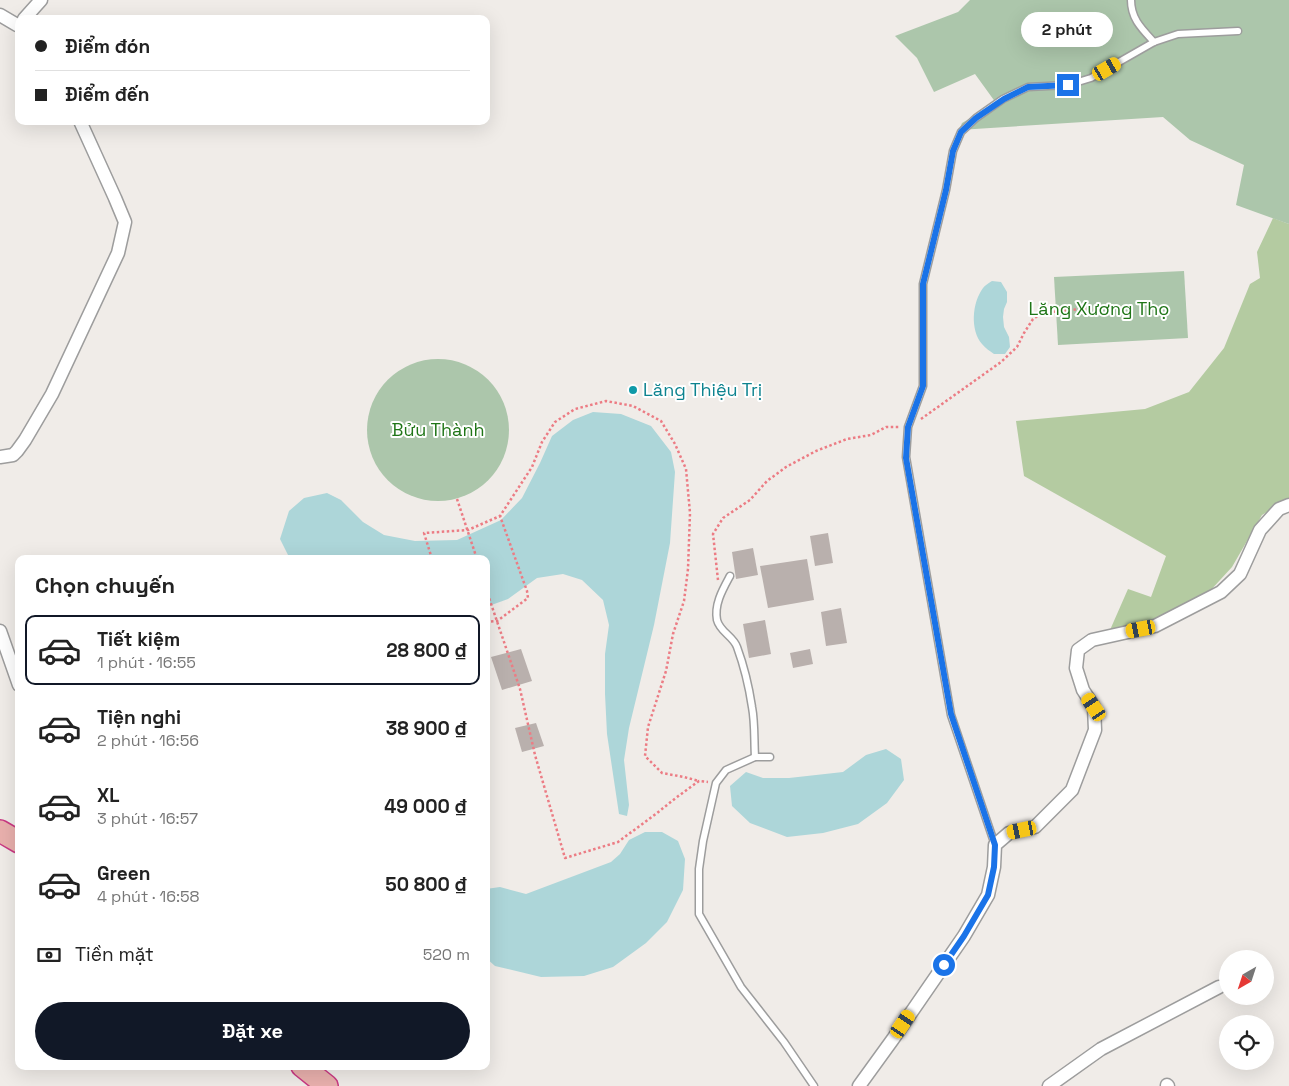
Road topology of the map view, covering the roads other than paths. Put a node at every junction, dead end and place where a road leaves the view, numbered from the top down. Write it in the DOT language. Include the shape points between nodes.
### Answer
graph roads {
  1 [pos="41,0"];
  2 [pos="1131,0"];
  3 [pos="0,15"];
  4 [pos="27,15"];
  5 [pos="15,21"];
  6 [pos="1238,31"];
  7 [pos="1154,42"];
  8 [pos="82,125"];
  9 [pos="0,457"];
  10 [pos="1289,506"];
  11 [pos="730,576"];
  12 [pos="0,631"];
  13 [pos="15,674"];
  14 [pos="755,757"];
  15 [pos="770,757"];
  16 [pos="0,830"];
  17 [pos="15,839"];
  18 [pos="995,845"];
  19 [pos="1219,988"];
  20 [pos="307,1070"];
  21 [pos="327,1086"];
  22 [pos="814,1086"];
  23 [pos="858,1086"];
  24 [pos="1049,1086"];
  1 -- 4 [label="street"];
  2 -- 7 [label="lane" via="1135,19"];
  3 -- 5 [label="street"];
  6 -- 7 [label="lane" via="1178,34"];
  7 -- 18 [label="lane" via="1091,78 1068,85 1028,87 996,104 961,132 953,151 923,284 923,386 908,427 906,458 951,714"];
  8 -- 9 [label="street" via="124,222 118,253 52,394 17,451"];
  10 -- 18 [label="street" via="1279,509 1260,530 1240,574 1222,592 1155,626 1092,640 1078,650 1076,668 1083,690 1094,707 1095,730 1072,790 1035,827 1009,832"];
  11 -- 14 [label="lane" via="721,594 717,620 722,630 736,643 741,656 752,708"];
  12 -- 13 [label="street"];
  14 -- 15 [label="lane"];
  14 -- 22 [label="lane" via="726,770 716,783 699,868 699,914 741,987"];
  16 -- 17 [label="highway"];
  18 -- 23 [label="street" via="988,895 964,936"];
  19 -- 24 [label="street" via="1102,1050"];
  20 -- 21 [label="highway"];
}
